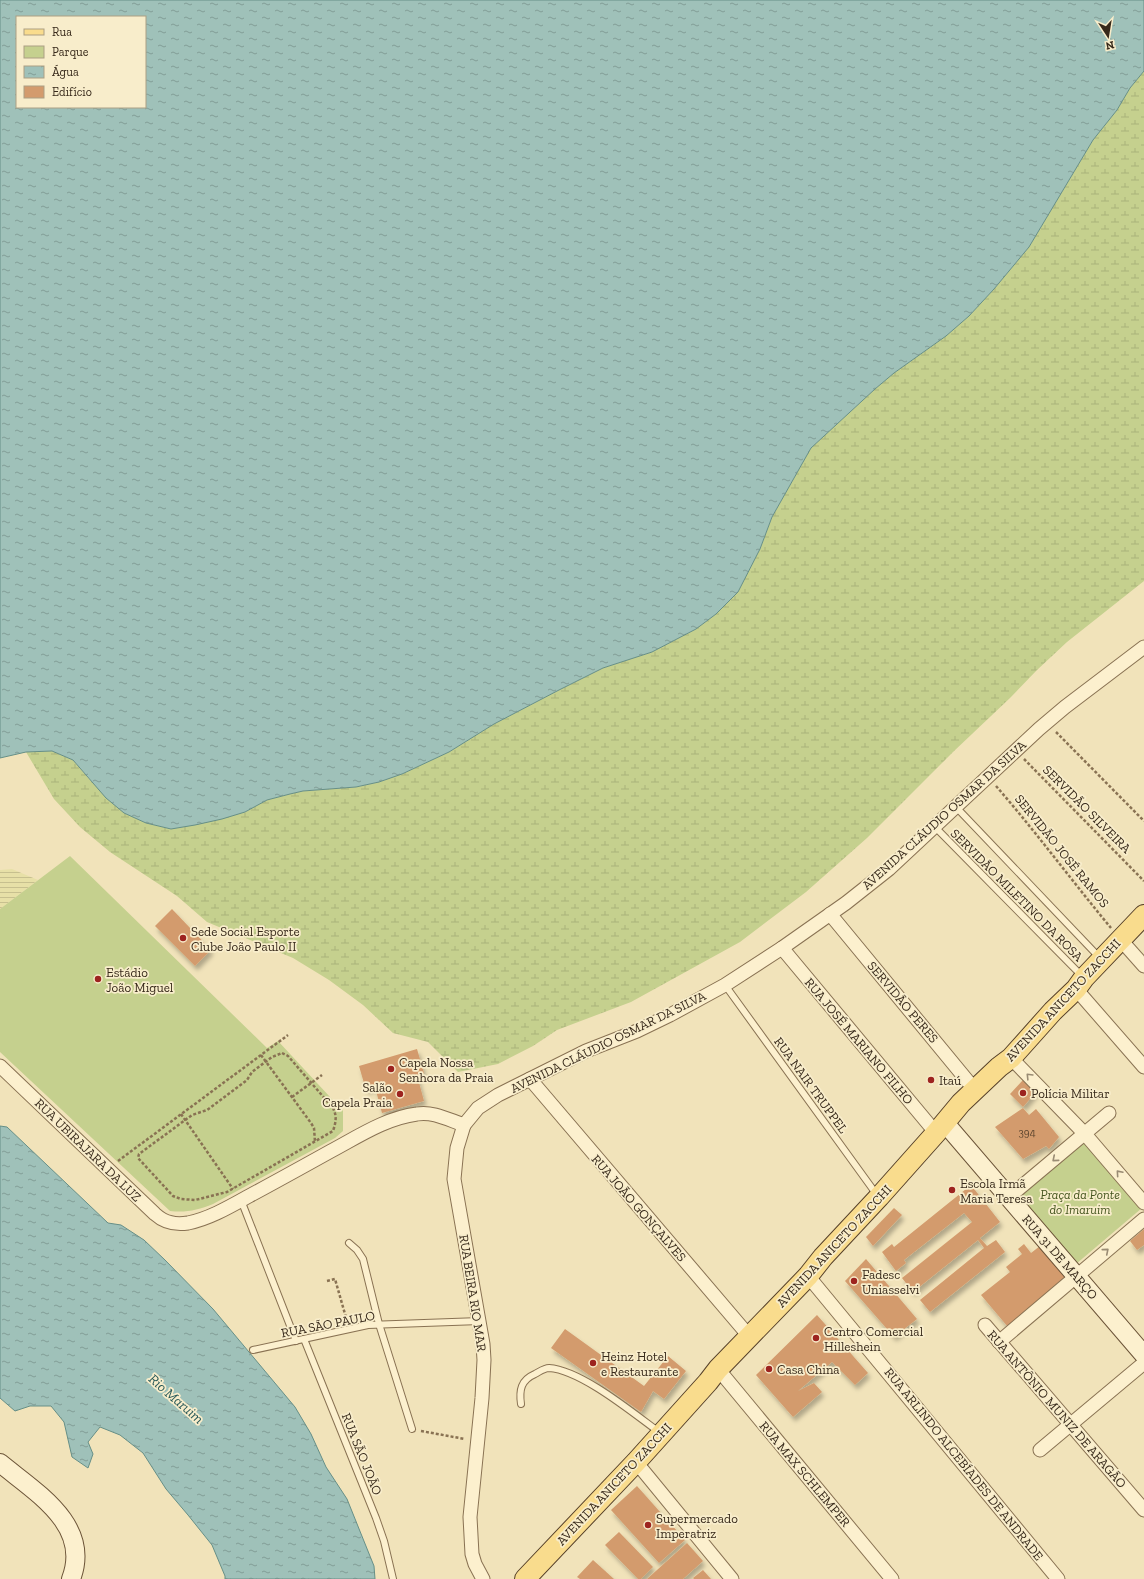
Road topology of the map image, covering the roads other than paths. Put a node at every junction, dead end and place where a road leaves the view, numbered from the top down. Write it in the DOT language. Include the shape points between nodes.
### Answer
graph roads {
  1 [pos="1144,647"];
  2 [pos="955,806"];
  3 [pos="934,826"];
  4 [pos="830,914"];
  5 [pos="1144,915"];
  6 [pos="1120,939"];
  7 [pos="782,948"];
  8 [pos="1102,960"];
  9 [pos="1144,966"];
  10 [pos="1080,984"];
  11 [pos="724,985"];
  12 [pos="1011,1058"];
  13 [pos="0,1066"];
  14 [pos="1144,1067"];
  15 [pos="530,1079"];
  16 [pos="976,1090"];
  17 [pos="1109,1113"];
  18 [pos="464,1125"];
  19 [pos="941,1128"];
  20 [pos="1085,1134"];
  21 [pos="879,1197"];
  22 [pos="1009,1198"];
  23 [pos="241,1200"];
  24 [pos="1144,1203"];
  25 [pos="1144,1219"];
  26 [pos="348,1243"];
  27 [pos="808,1276"];
  28 [pos="1076,1276"];
  29 [pos="480,1321"];
  30 [pos="379,1324"];
  31 [pos="985,1325"];
  32 [pos="749,1336"];
  33 [pos="304,1339"];
  34 [pos="296,1340"];
  35 [pos="999,1342"];
  36 [pos="253,1350"];
  37 [pos="1144,1355"];
  38 [pos="1144,1363"];
  39 [pos="718,1369"];
  40 [pos="521,1404"];
  41 [pos="1070,1425"];
  42 [pos="412,1429"];
  43 [pos="660,1433"];
  44 [pos="1040,1450"];
  45 [pos="636,1462"];
  46 [pos="0,1463"];
  47 [pos="1144,1510"];
  48 [pos="531,1577"];
  49 [pos="72,1579"];
  50 [pos="393,1579"];
  51 [pos="483,1579"];
  52 [pos="732,1579"];
  53 [pos="892,1579"];
  54 [pos="1058,1579"];
  1 -- 2 [label="street, AVENIDA CLÁUDIO OSMAR DA SILVA" via="1047,722"];
  2 -- 3 [label="street, AVENIDA CLÁUDIO OSMAR DA SILVA"];
  2 -- 8 [label="lane"];
  3 -- 4 [label="street, AVENIDA CLÁUDIO OSMAR DA SILVA" via="889,869"];
  3 -- 10 [label="lane, SERVIDÃO MILETINO DA ROSA"];
  4 -- 7 [label="street, AVENIDA CLÁUDIO OSMAR DA SILVA"];
  4 -- 16 [label="street, SERVIDÃO PERES"];
  5 -- 6 [label="main road, AVENIDA ANICETO ZACCHI"];
  6 -- 8 [label="main road, AVENIDA ANICETO ZACCHI"];
  6 -- 9 [label="street"];
  7 -- 11 [label="street, AVENIDA CLÁUDIO OSMAR DA SILVA"];
  7 -- 19 [label="street, RUA JOSÉ MARIANO FILHO"];
  8 -- 10 [label="main road, AVENIDA ANICETO ZACCHI"];
  10 -- 12 [label="main road, AVENIDA ANICETO ZACCHI"];
  10 -- 14 [label="street"];
  11 -- 15 [label="street, AVENIDA CLÁUDIO OSMAR DA SILVA" via="637,1031 586,1051"];
  11 -- 21 [label="lane, RUA NAIR TRUPPEL"];
  12 -- 16 [label="main road, AVENIDA ANICETO ZACCHI"];
  20 -- 12 [label="street, one-way"];
  13 -- 23 [label="street, RUA UBIRAJARA DA LUZ" via="166,1222 182,1224 200,1220"];
  15 -- 18 [label="street, AVENIDA CLÁUDIO OSMAR DA SILVA" via="487,1101"];
  15 -- 32 [label="street, RUA JOÃO GONÇALVES"];
  16 -- 19 [label="main road, AVENIDA ANICETO ZACCHI" via="961,1103"];
  17 -- 20 [label="street"];
  18 -- 23 [label="street" via="425,1113 377,1126"];
  18 -- 29 [label="street, RUA BEIRA RIO MAR" via="457,1148 454,1179"];
  19 -- 21 [label="main road, AVENIDA ANICETO ZACCHI"];
  19 -- 22 [label="street, RUA 31 DE MARÇO"];
  20 -- 22 [label="street, one-way"];
  24 -- 20 [label="street, one-way"];
  21 -- 27 [label="main road, AVENIDA ANICETO ZACCHI"];
  22 -- 28 [label="street, RUA 31 DE MARÇO"];
  23 -- 34 [label="lane"];
  28 -- 25 [label="street, one-way"];
  26 -- 30 [label="lane" via="363,1259"];
  27 -- 32 [label="main road, AVENIDA ANICETO ZACCHI"];
  27 -- 54 [label="street, RUA ARLINDO ALCEBÍADES DE ANDRADE"];
  28 -- 35 [label="street"];
  28 -- 37 [label="street, RUA 31 DE MARÇO"];
  29 -- 30 [label="lane, RUA SÃO PAULO"];
  29 -- 51 [label="street, RUA BEIRA RIO MAR" via="484,1360 470,1536 475,1564"];
  30 -- 33 [label="lane, RUA SÃO PAULO"];
  30 -- 42 [label="lane"];
  31 -- 35 [label="street, RUA ANTÔNIO MUNIZ DE ARAGÃO"];
  32 -- 39 [label="main road, AVENIDA ANICETO ZACCHI"];
  33 -- 34 [label="lane, RUA SÃO PAULO"];
  33 -- 50 [label="lane, RUA SÃO JOÃO" via="376,1518"];
  34 -- 36 [label="lane, RUA SÃO PAULO"];
  35 -- 41 [label="street, RUA ANTÔNIO MUNIZ DE ARAGÃO"];
  38 -- 41 [label="street"];
  39 -- 43 [label="main road, AVENIDA ANICETO ZACCHI"];
  39 -- 53 [label="street, RUA MAX SCHLEMPER"];
  40 -- 43 [label="lane" via="519,1390 528,1377 547,1368 567,1372 614,1399"];
  41 -- 44 [label="street"];
  41 -- 47 [label="street, RUA ANTÔNIO MUNIZ DE ARAGÃO"];
  43 -- 45 [label="main road, AVENIDA ANICETO ZACCHI"];
  45 -- 48 [label="main road, AVENIDA ANICETO ZACCHI"];
  45 -- 52 [label="street"];
  46 -- 49 [label="street" via="50,1505 69,1528 75,1550"];
}
